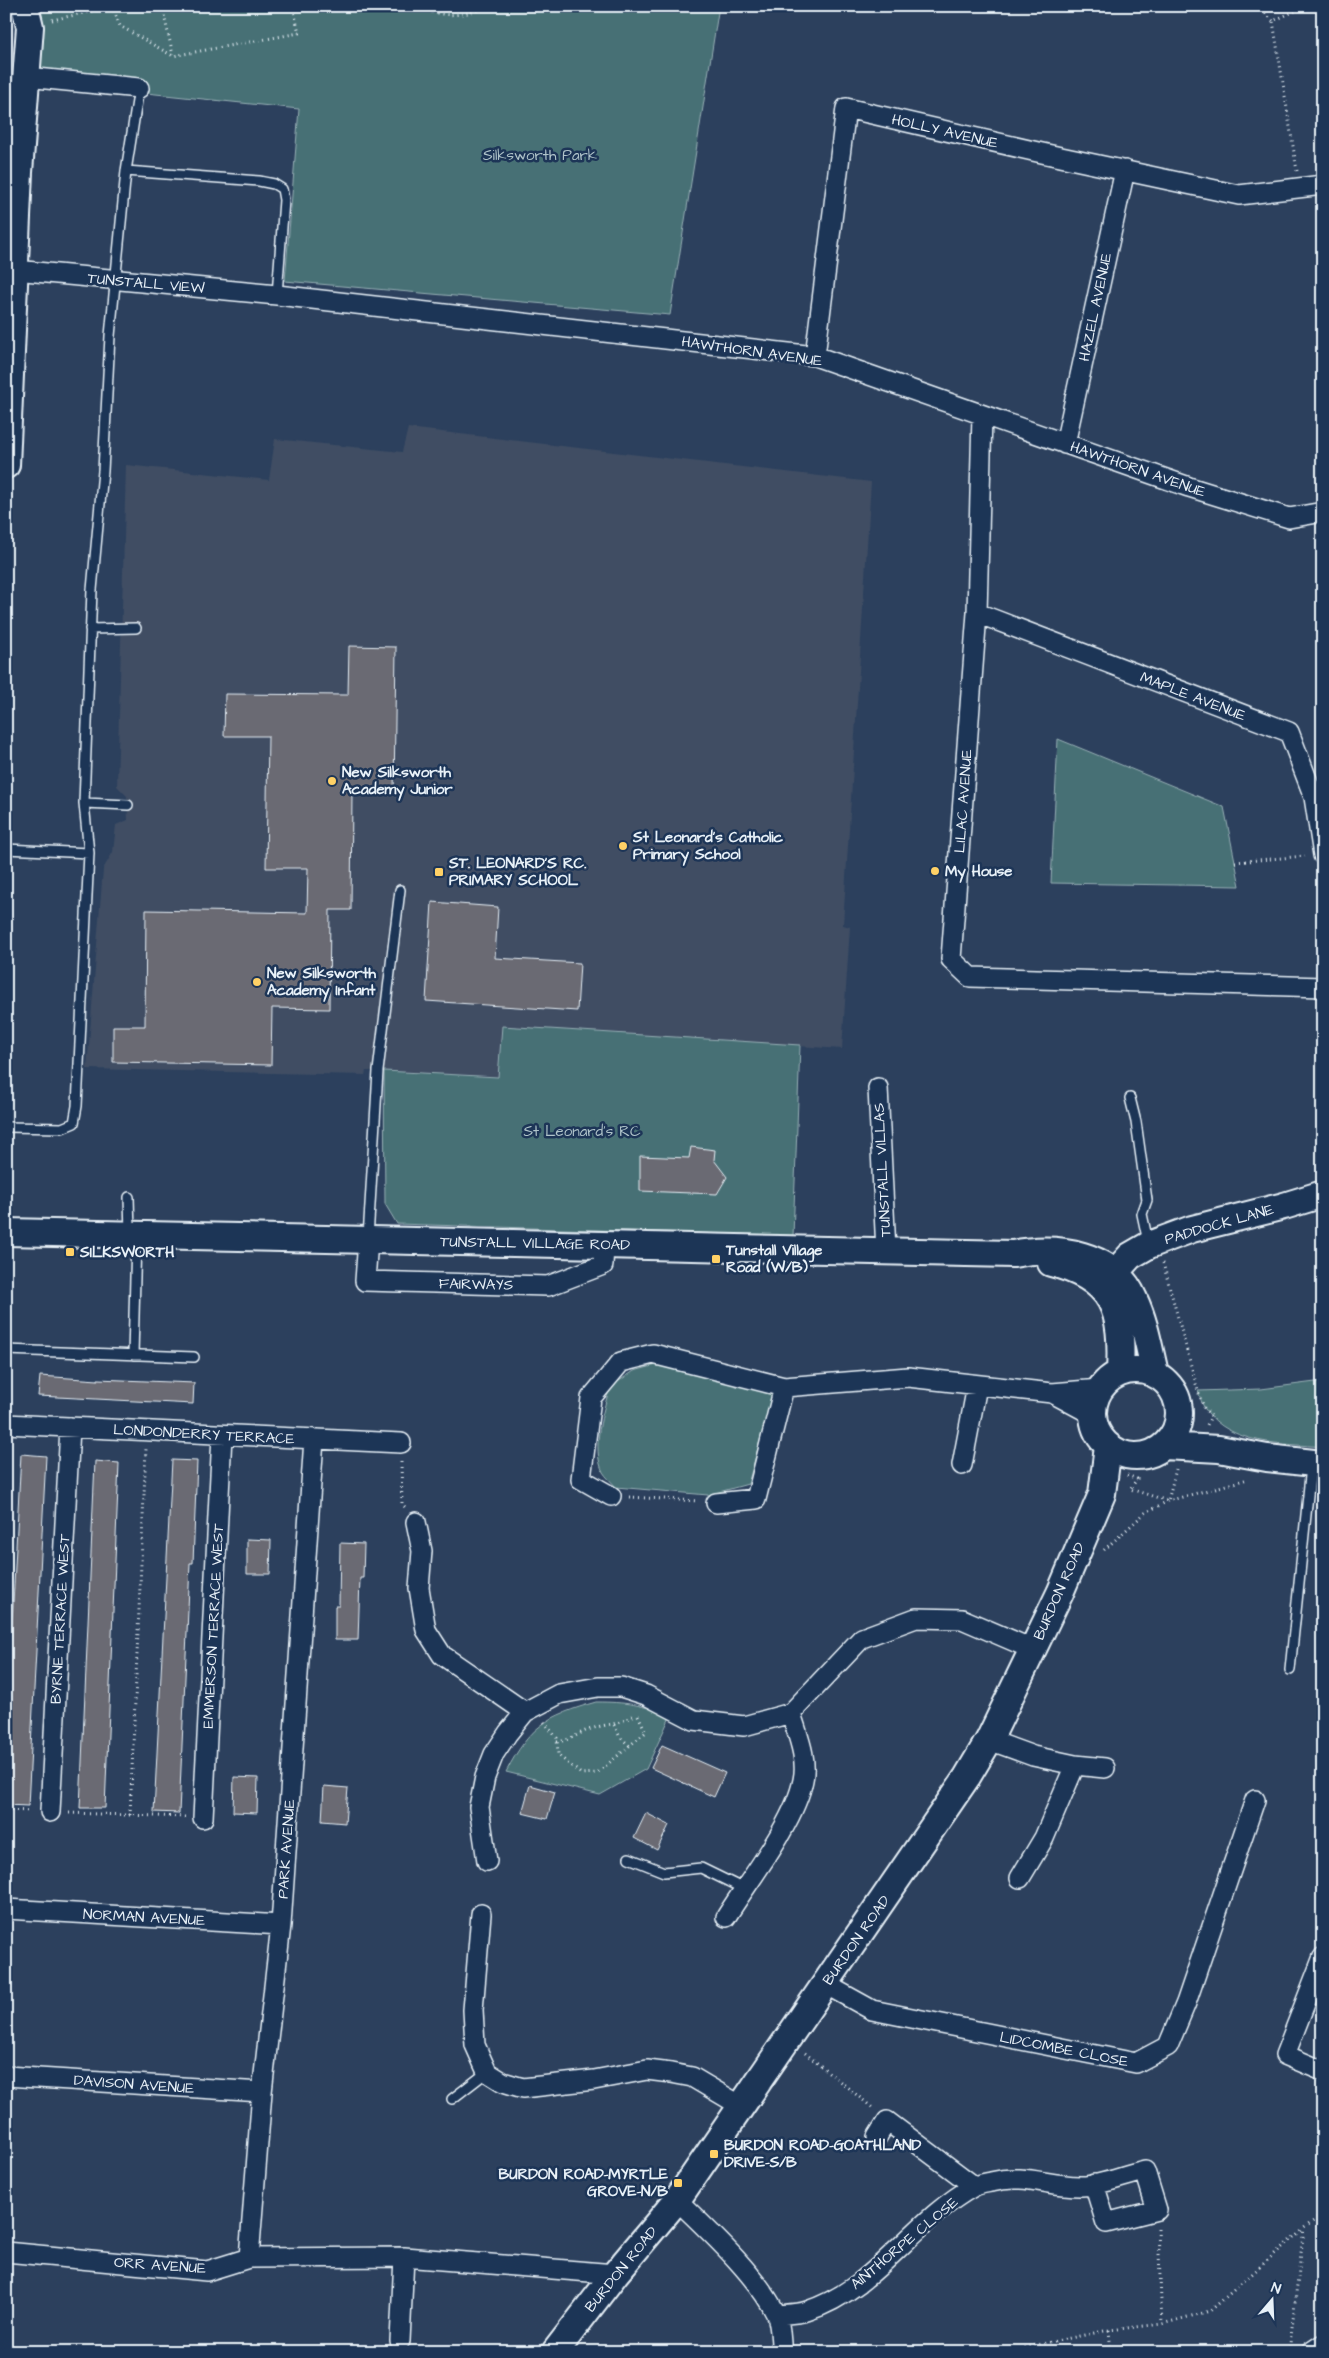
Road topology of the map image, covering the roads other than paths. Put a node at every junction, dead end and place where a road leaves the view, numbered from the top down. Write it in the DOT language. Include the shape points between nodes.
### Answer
graph roads {
  1 [pos="27,16"];
  2 [pos="26,77"];
  3 [pos="139,88"];
  4 [pos="1125,170"];
  5 [pos="126,171"];
  6 [pos="1323,185"];
  7 [pos="15,270"];
  8 [pos="115,281"];
  9 [pos="277,295"];
  10 [pos="815,356"];
  11 [pos="982,415"];
  12 [pos="1065,444"];
  13 [pos="6,465"];
  14 [pos="1323,512"];
  15 [pos="977,613"];
  16 [pos="136,628"];
  17 [pos="90,629"];
  18 [pos="84,803"];
  19 [pos="128,806"];
  20 [pos="6,849"];
  21 [pos="89,853"];
  22 [pos="1323,854"];
  23 [pos="400,890"];
  24 [pos="1323,987"];
  25 [pos="878,1088"];
  26 [pos="1130,1098"];
  27 [pos="6,1127"];
  28 [pos="1323,1194"];
  29 [pos="129,1197"];
  30 [pos="6,1232"];
  31 [pos="133,1235"];
  32 [pos="368,1240"];
  33 [pos="1155,1243"];
  34 [pos="604,1244"];
  35 [pos="886,1251"];
  36 [pos="1108,1281"];
  37 [pos="6,1350"];
  38 [pos="133,1355"];
  39 [pos="194,1357"];
  40 [pos="1120,1372"];
  41 [pos="1155,1373"];
  42 [pos="977,1386"];
  43 [pos="784,1388"];
  44 [pos="1100,1389"];
  45 [pos="1052,1393"];
  46 [pos="1180,1412"];
  47 [pos="1093,1414"];
  48 [pos="6,1424"];
  49 [pos="70,1427"];
  50 [pos="222,1434"];
  51 [pos="314,1439"];
  52 [pos="401,1443"];
  53 [pos="1204,1443"];
  54 [pos="1108,1446"];
  55 [pos="1153,1451"];
  56 [pos="1317,1463"];
  57 [pos="962,1464"];
  58 [pos="1102,1494"];
  59 [pos="611,1496"];
  60 [pos="716,1503"];
  61 [pos="416,1522"];
  62 [pos="1032,1649"];
  63 [pos="1290,1670"];
  64 [pos="529,1710"];
  65 [pos="791,1713"];
  66 [pos="989,1740"];
  67 [pos="1075,1765"];
  68 [pos="1105,1768"];
  69 [pos="1256,1800"];
  70 [pos="50,1812"];
  71 [pos="203,1818"];
  72 [pos="629,1858"];
  73 [pos="487,1861"];
  74 [pos="1020,1878"];
  75 [pos="744,1889"];
  76 [pos="6,1909"];
  77 [pos="481,1914"];
  78 [pos="726,1917"];
  79 [pos="281,1925"];
  80 [pos="1323,1957"];
  81 [pos="825,1984"];
  82 [pos="1323,2071"];
  83 [pos="487,2072"];
  84 [pos="6,2076"];
  85 [pos="262,2092"];
  86 [pos="452,2099"];
  87 [pos="741,2106"];
  88 [pos="877,2137"];
  89 [pos="1094,2184"];
  90 [pos="974,2186"];
  91 [pos="677,2200"];
  92 [pos="6,2252"];
  93 [pos="404,2257"];
  94 [pos="250,2258"];
  95 [pos="615,2274"];
  96 [pos="776,2315"];
  97 [pos="400,2341"];
  98 [pos="1323,2344"];
  99 [pos="555,2352"];
  100 [pos="782,2352"];
  101 [pos="1311,2352"];
  1 -- 2 [label="street"];
  2 -- 3 [label="street"];
  2 -- 7 [label="street"];
  3 -- 5 [label="lane"];
  4 -- 6 [label="street, HOLLY AVENUE" via="1239,194"];
  4 -- 10 [label="street, HOLLY AVENUE" via="846,108"];
  4 -- 12 [label="street, HAZEL AVENUE"];
  5 -- 8 [label="lane"];
  5 -- 9 [label="lane" via="259,181 274,184 282,190"];
  7 -- 8 [label="street, TUNSTALL VIEW"];
  7 -- 13 [label="street"];
  8 -- 9 [label="street, TUNSTALL VIEW"];
  8 -- 17 [label="lane" via="104,471"];
  9 -- 10 [label="street, HAWTHORN AVENUE"];
  10 -- 11 [label="street, HAWTHORN AVENUE"];
  11 -- 12 [label="street, HAWTHORN AVENUE"];
  11 -- 15 [label="street, LILAC AVENUE"];
  12 -- 14 [label="street, HAWTHORN AVENUE" via="1289,518"];
  15 -- 22 [label="street, MAPLE AVENUE" via="1289,732 1314,797"];
  15 -- 24 [label="street, LILAC AVENUE" via="951,958 970,978"];
  16 -- 17 [label="lane"];
  17 -- 18 [label="lane"];
  18 -- 19 [label="lane"];
  18 -- 21 [label="lane"];
  20 -- 21 [label="lane"];
  21 -- 27 [label="lane" via="74,1124 62,1128"];
  23 -- 32 [label="lane" via="378,1071"];
  25 -- 35 [label="street, TUNSTALL VILLAS"];
  26 -- 33 [label="lane" via="1147,1200 1142,1214"];
  28 -- 33 [label="street, PADDOCK LANE" via="1192,1229"];
  29 -- 31 [label="lane"];
  30 -- 31 [label="street, TUNSTALL VILLAGE ROAD"];
  31 -- 32 [label="street, TUNSTALL VILLAGE ROAD"];
  31 -- 38 [label="lane"];
  32 -- 34 [label="street, TUNSTALL VILLAGE ROAD"];
  32 -- 34 [label="street, FAIRWAYS" via="365,1281 548,1286 604,1265"];
  33 -- 36 [label="street, PADDOCK LANE" via="1130,1256"];
  34 -- 35 [label="street, TUNSTALL VILLAGE ROAD"];
  35 -- 36 [label="street, TUNSTALL VILLAGE ROAD" via="1083,1255 1100,1261"];
  36 -- 40 [label="street, TUNSTALL VILLAGE ROAD" via="1121,1343"];
  36 -- 41 [label="street, TUNSTALL VILLAGE ROAD" via="1134,1297"];
  37 -- 38 [label="lane"];
  38 -- 39 [label="lane"];
  40 -- 41 [label="street" via="1132,1369"];
  40 -- 44 [label="street"];
  41 -- 46 [label="street" via="1173,1390"];
  42 -- 43 [label="street" via="908,1377"];
  42 -- 45 [label="street"];
  42 -- 57 [label="street"];
  43 -- 59 [label="street" via="653,1354 620,1362 591,1398 581,1479"];
  43 -- 60 [label="street" via="756,1499"];
  44 -- 45 [label="street"];
  44 -- 47 [label="street" via="1094,1401"];
  45 -- 47 [label="street"];
  46 -- 53 [label="street"];
  46 -- 55 [label="street" via="1179,1425"];
  47 -- 54 [label="street" via="1097,1432"];
  48 -- 49 [label="street, LONDONDERRY TERRACE"];
  49 -- 50 [label="street, LONDONDERRY TERRACE"];
  49 -- 70 [label="street, BYRNE TERRACE WEST"];
  50 -- 51 [label="street, LONDONDERRY TERRACE"];
  50 -- 71 [label="street, EMMERSON TERRACE WEST"];
  51 -- 52 [label="street, LONDONDERRY TERRACE"];
  51 -- 79 [label="street, PARK AVENUE"];
  53 -- 55 [label="street"];
  53 -- 56 [label="street" via="1267,1458"];
  54 -- 55 [label="street" via="1130,1456"];
  54 -- 58 [label="street, BURDON ROAD"];
  55 -- 58 [label="street, BURDON ROAD" via="1122,1473"];
  56 -- 63 [label="lane"];
  58 -- 62 [label="street, BURDON ROAD"];
  61 -- 64 [label="street" via="422,1551 419,1588 426,1630 442,1655"];
  62 -- 65 [label="street" via="962,1619 916,1618 862,1638"];
  62 -- 66 [label="street, BURDON ROAD"];
  64 -- 65 [label="street" via="559,1694 598,1687 621,1687 646,1695 694,1720 744,1726"];
  64 -- 73 [label="street" via="494,1754 485,1777 479,1807"];
  65 -- 75 [label="street" via="802,1748 804,1779 790,1816"];
  66 -- 67 [label="street" via="1033,1756"];
  66 -- 81 [label="street, BURDON ROAD" via="968,1777"];
  67 -- 68 [label="street"];
  67 -- 74 [label="street" via="1044,1838"];
  69 -- 81 [label="street, LIDCOMBE CLOSE" via="1168,2046 1136,2063 872,2010"];
  72 -- 75 [label="lane" via="664,1872 701,1868"];
  75 -- 78 [label="street"];
  76 -- 79 [label="street, NORMAN AVENUE"];
  77 -- 83 [label="street" via="473,2010 475,2045"];
  79 -- 85 [label="street, PARK AVENUE"];
  80 -- 82 [label="street" via="1285,2055"];
  81 -- 87 [label="street, BURDON ROAD"];
  83 -- 86 [label="lane"];
  83 -- 87 [label="street" via="503,2082 524,2088 647,2070 671,2073 692,2077"];
  84 -- 85 [label="street, DAVISON AVENUE"];
  85 -- 94 [label="street, PARK AVENUE"];
  87 -- 91 [label="street, BURDON ROAD"];
  88 -- 90 [label="street, AINTHORPE CLOSE" via="887,2121"];
  89 -- 89 [label="street, AINTHORPE CLOSE" via="1145,2171 1157,2210 1106,2223"];
  89 -- 90 [label="street, AINTHORPE CLOSE" via="1082,2186 1022,2178"];
  90 -- 96 [label="street, AINTHORPE CLOSE" via="927,2221 852,2289 805,2311"];
  91 -- 95 [label="street, BURDON ROAD"];
  91 -- 96 [label="street" via="729,2253"];
  92 -- 94 [label="street, ORR AVENUE" via="207,2271"];
  93 -- 94 [label="street, ORR AVENUE"];
  93 -- 95 [label="street, ORR AVENUE"];
  93 -- 97 [label="street"];
  95 -- 99 [label="street, BURDON ROAD"];
  96 -- 100 [label="street"];
  98 -- 101 [label="street"];
}
